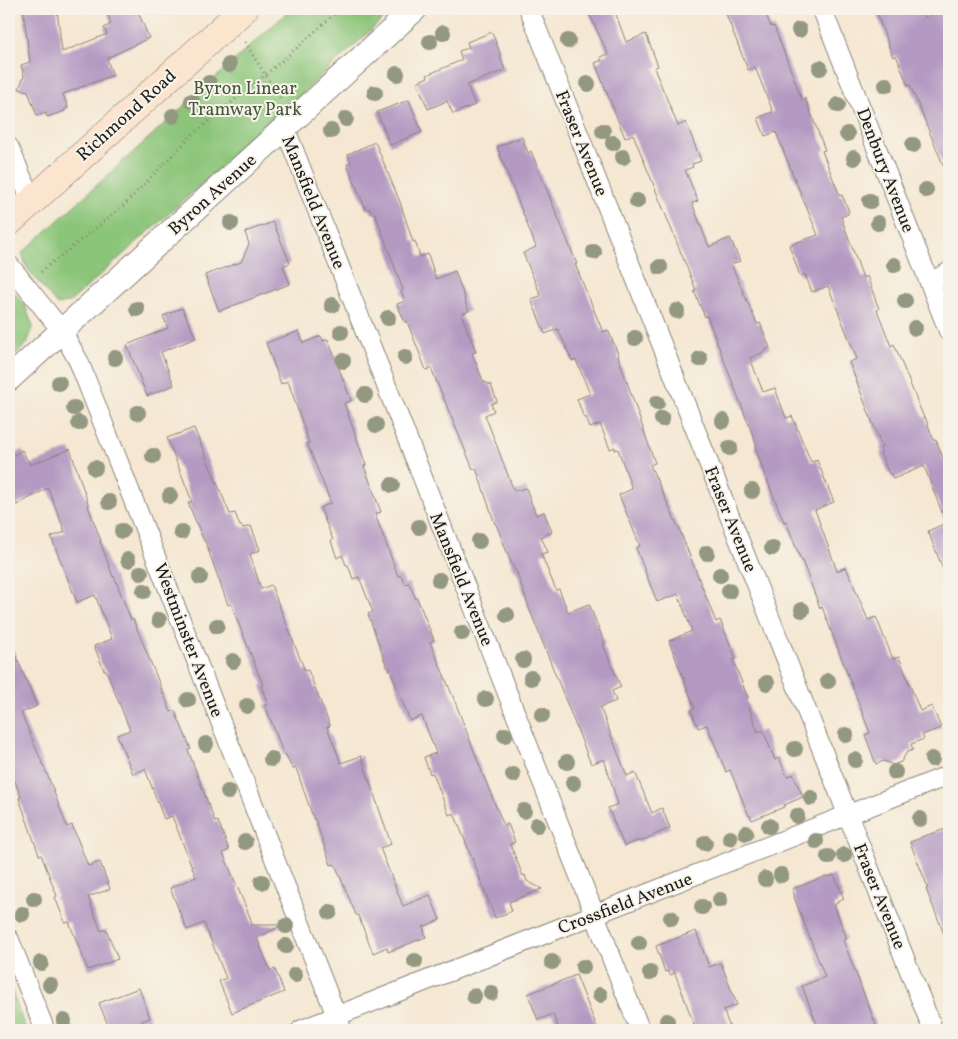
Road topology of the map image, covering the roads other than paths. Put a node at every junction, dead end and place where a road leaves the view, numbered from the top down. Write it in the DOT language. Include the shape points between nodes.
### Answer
graph roads {
  1 [pos="414,9"];
  2 [pos="529,9"];
  3 [pos="822,9"];
  4 [pos="239,12"];
  5 [pos="289,124"];
  6 [pos="9,147"];
  7 [pos="32,202"];
  8 [pos="9,222"];
  9 [pos="9,265"];
  10 [pos="949,272"];
  11 [pos="930,283"];
  12 [pos="62,331"];
  13 [pos="949,332"];
  14 [pos="9,379"];
  15 [pos="949,775"];
  16 [pos="848,815"];
  17 [pos="595,915"];
  18 [pos="9,939"];
  19 [pos="339,1023"];
  20 [pos="45,1030"];
  21 [pos="301,1030"];
  22 [pos="640,1030"];
  23 [pos="933,1030"];
  1 -- 5 [label="street, Byron Avenue"];
  2 -- 16 [label="street, Fraser Avenue"];
  3 -- 11 [label="street, Denbury Avenue"];
  4 -- 7 [label="main road, Richmond Road"];
  5 -- 12 [label="street, Byron Avenue"];
  5 -- 17 [label="street, Mansfield Avenue"];
  6 -- 7 [label="street"];
  7 -- 8 [label="main road, Richmond Road"];
  9 -- 12 [label="street, Westminster Avenue"];
  10 -- 11 [label="street"];
  11 -- 13 [label="street, Denbury Avenue"];
  12 -- 14 [label="street, Byron Avenue"];
  12 -- 19 [label="street, Westminster Avenue" via="79,362"];
  15 -- 16 [label="street, Crossfield Avenue"];
  16 -- 17 [label="street, Crossfield Avenue"];
  16 -- 23 [label="street, Fraser Avenue"];
  17 -- 19 [label="street, Crossfield Avenue"];
  17 -- 22 [label="street, Mansfield Avenue"];
  18 -- 20 [label="street"];
  19 -- 21 [label="street, Crossfield Avenue"];
}
